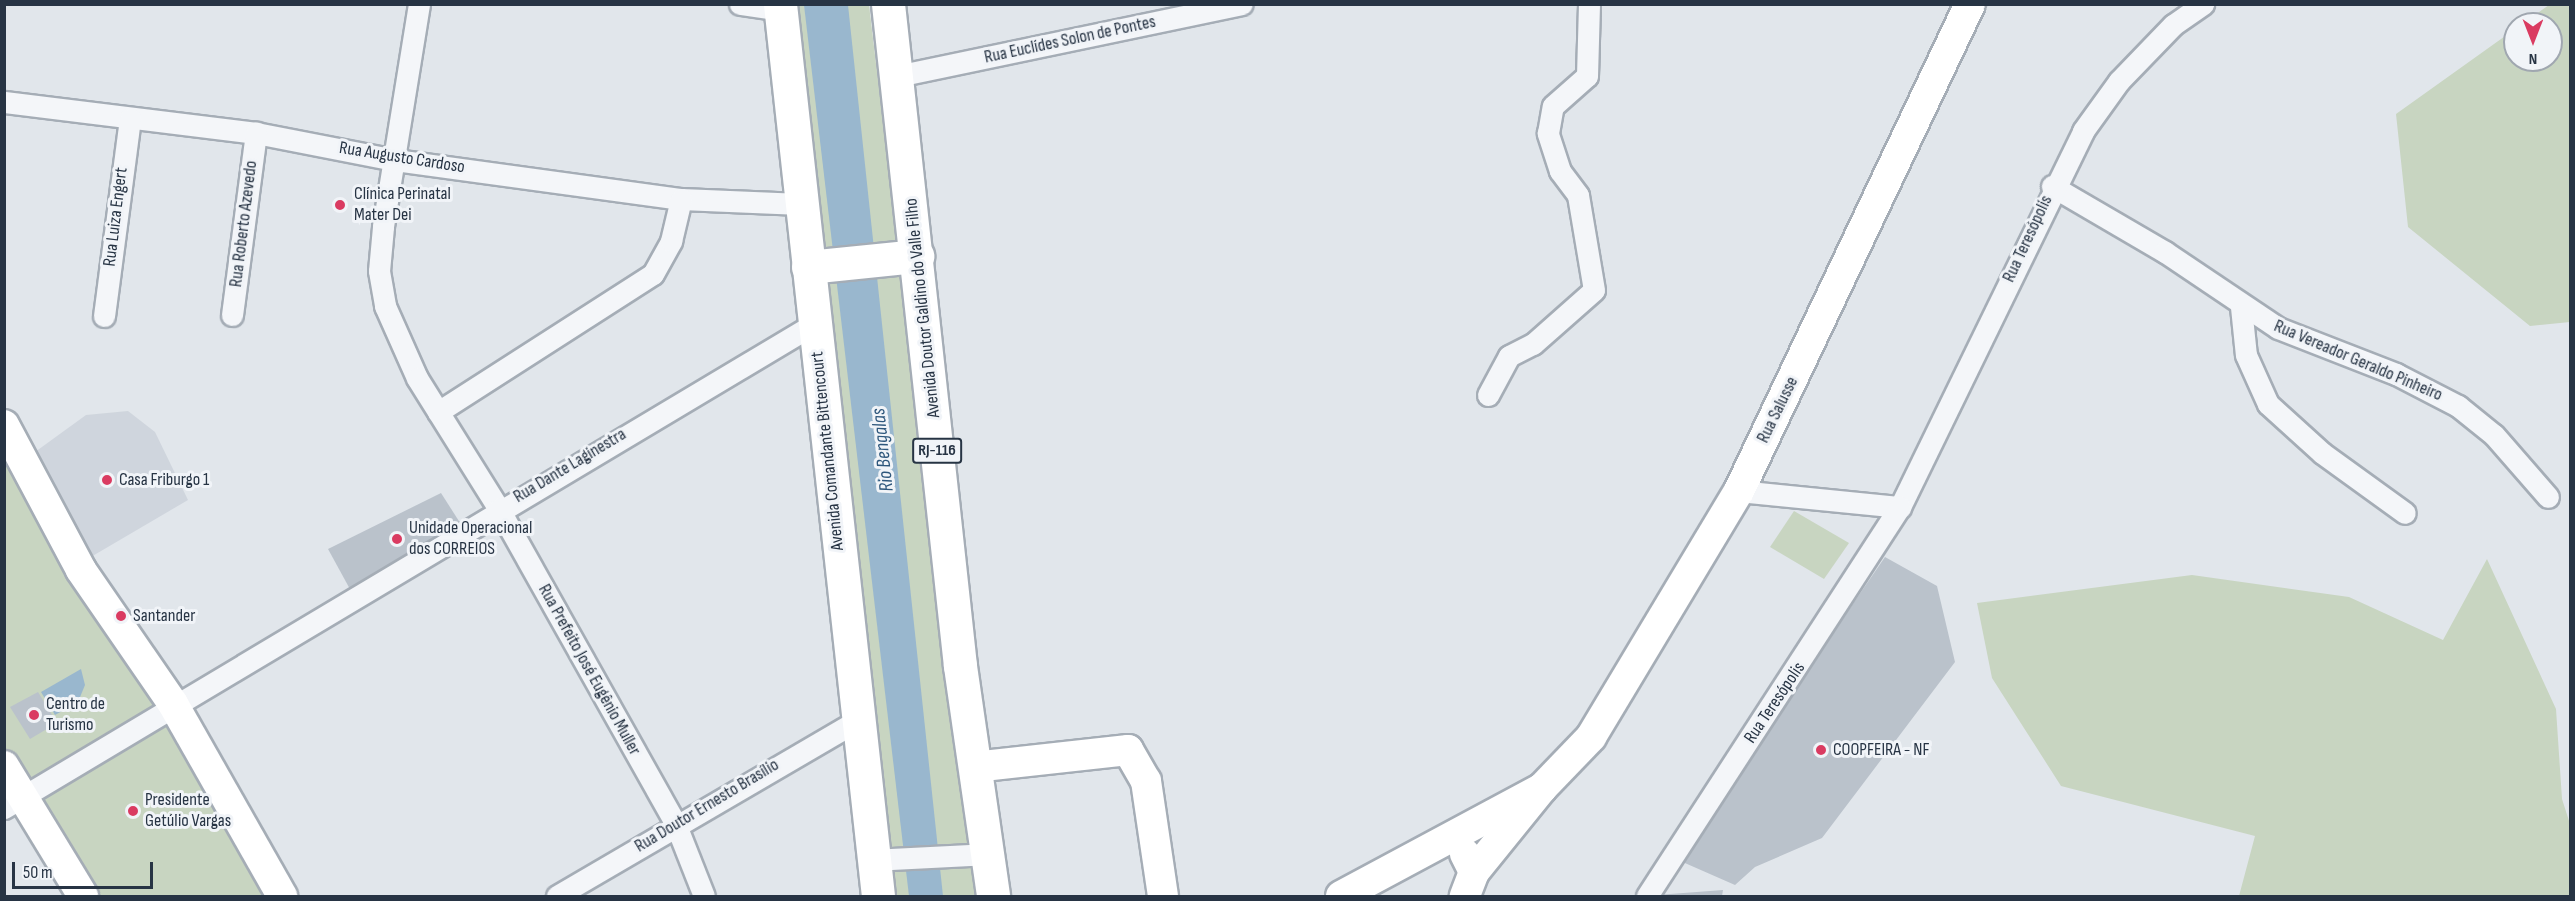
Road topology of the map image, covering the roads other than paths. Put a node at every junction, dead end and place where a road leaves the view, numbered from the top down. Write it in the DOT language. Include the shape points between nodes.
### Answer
graph roads {
  1 [pos="740,4"];
  2 [pos="888,4"];
  3 [pos="1242,4"];
  4 [pos="1589,4"];
  5 [pos="1970,4"];
  6 [pos="2203,4"];
  7 [pos="413,5"];
  8 [pos="780,7"];
  9 [pos="897,76"];
  10 [pos="4,102"];
  11 [pos="130,119"];
  12 [pos="256,133"];
  13 [pos="395,160"];
  14 [pos="2052,186"];
  15 [pos="681,199"];
  16 [pos="801,204"];
  17 [pos="906,258"];
  18 [pos="817,266"];
  19 [pos="2241,307"];
  20 [pos="232,315"];
  21 [pos="104,316"];
  22 [pos="814,324"];
  23 [pos="1488,396"];
  24 [pos="438,412"];
  25 [pos="6,430"];
  26 [pos="1739,491"];
  27 [pos="2548,497"];
  28 [pos="1900,507"];
  29 [pos="499,509"];
  30 [pos="2405,513"];
  31 [pos="173,704"];
  32 [pos="858,720"];
  33 [pos="4,766"];
  34 [pos="974,767"];
  35 [pos="1542,788"];
  36 [pos="14,802"];
  37 [pos="676,825"];
  38 [pos="1448,836"];
  39 [pos="989,854"];
  40 [pos="872,860"];
  41 [pos="1470,884"];
  42 [pos="83,897"];
  43 [pos="282,897"];
  44 [pos="557,897"];
  45 [pos="704,897"];
  46 [pos="878,897"];
  47 [pos="993,897"];
  48 [pos="1163,897"];
  49 [pos="1341,897"];
  50 [pos="1647,897"];
  1 -- 8 [label="street"];
  2 -- 9 [label="main road, Avenida Doutor Galdino do Valle Filho / RJ-116"];
  3 -- 9 [label="street, Rua Euclídes Solon de Pontes"];
  4 -- 23 [label="street" via="1587,76 1552,106 1548,133 1560,171 1578,195 1594,290 1533,344 1509,356"];
  5 -- 26 [label="street, Rua Salusse"];
  6 -- 14 [label="street, Rua Teresópolis" via="2173,25 2119,81"];
  7 -- 13 [label="street, Rua Prefeito José Eugênio Muller"];
  8 -- 16 [label="main road, Avenida Comandante Bittencourt"];
  9 -- 17 [label="main road, Avenida Doutor Galdino do Valle Filho / RJ-116"];
  10 -- 11 [label="street, Rua Augusto Cardoso"];
  11 -- 12 [label="street, Rua Augusto Cardoso"];
  11 -- 21 [label="street, Rua Luiza Engert"];
  12 -- 13 [label="street, Rua Augusto Cardoso"];
  12 -- 20 [label="street, Rua Roberto Azevedo"];
  13 -- 15 [label="street, Rua Augusto Cardoso"];
  13 -- 24 [label="street, Rua Prefeito José Eugênio Muller" via="379,271 385,306"];
  14 -- 19 [label="street, Rua Vereador Geraldo Pinheiro" via="2165,252"];
  14 -- 28 [label="street, Rua Teresópolis"];
  15 -- 16 [label="street, Rua Augusto Cardoso"];
  15 -- 24 [label="street" via="670,241 653,274"];
  16 -- 18 [label="main road, Avenida Comandante Bittencourt"];
  17 -- 18 [label="main road"];
  17 -- 34 [label="main road, Avenida Doutor Galdino do Valle Filho / RJ-116"];
  18 -- 22 [label="main road, Avenida Comandante Bittencourt"];
  19 -- 27 [label="street, Rua Vereador Geraldo Pinheiro" via="2458,405 2494,435"];
  19 -- 30 [label="street, Rua Vereador Geraldo Pinheiro" via="2246,355 2268,404 2322,453"];
  22 -- 29 [label="street, Rua Dante Laginestra"];
  22 -- 32 [label="main road, Avenida Comandante Bittencourt"];
  24 -- 29 [label="street, Rua Prefeito José Eugênio Muller"];
  25 -- 31 [label="street" via="81,570"];
  26 -- 28 [label="street"];
  26 -- 35 [label="street, Rua Salusse" via="1604,718 1578,755"];
  28 -- 50 [label="street, Rua Teresópolis"];
  29 -- 31 [label="street, Rua Dante Laginestra"];
  29 -- 37 [label="street, Rua Prefeito José Eugênio Muller"];
  31 -- 36 [label="street, Rua Dante Laginestra"];
  31 -- 43 [label="street"];
  32 -- 37 [label="street, Rua Doutor Ernesto Brasílio"];
  32 -- 40 [label="main road, Avenida Comandante Bittencourt"];
  33 -- 36 [label="street"];
  34 -- 39 [label="main road, Avenida Doutor Galdino do Valle Filho / RJ-116"];
  34 -- 48 [label="street" via="1128,750 1146,781"];
  35 -- 38 [label="street"];
  35 -- 41 [label="street"];
  36 -- 42 [label="street"];
  37 -- 44 [label="street, Rua Doutor Ernesto Brasílio"];
  37 -- 45 [label="street, Rua Prefeito José Eugênio Muller"];
  38 -- 41 [label="street"];
  38 -- 49 [label="street"];
  39 -- 40 [label="street"];
  39 -- 47 [label="main road, Avenida Doutor Galdino do Valle Filho / RJ-116"];
  40 -- 46 [label="main road, Avenida Comandante Bittencourt"];
}
